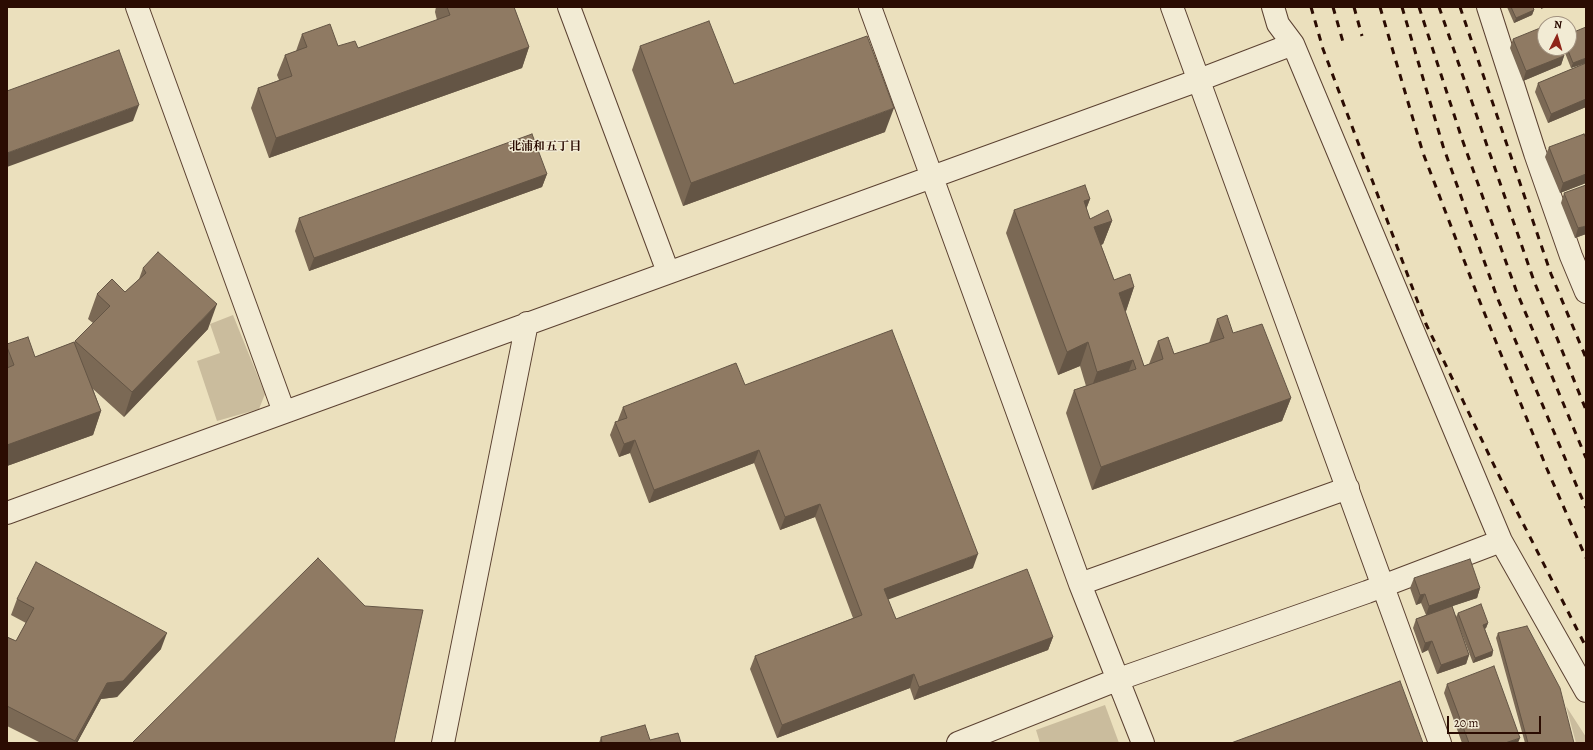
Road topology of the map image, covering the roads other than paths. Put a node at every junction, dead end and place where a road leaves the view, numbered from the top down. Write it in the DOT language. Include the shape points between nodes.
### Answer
graph roads {
  1 [pos="137,7"];
  2 [pos="569,7"];
  3 [pos="870,7"];
  4 [pos="1172,7"];
  5 [pos="1273,7"];
  6 [pos="1488,7"];
  7 [pos="1293,44"];
  8 [pos="1198,80"];
  9 [pos="932,176"];
  10 [pos="668,272"];
  11 [pos="1586,292"];
  12 [pos="527,323"];
  13 [pos="284,412"];
  14 [pos="1348,488"];
  15 [pos="7,513"];
  16 [pos="1501,541"];
  17 [pos="1080,584"];
  18 [pos="1384,586"];
  19 [pos="1119,679"];
  20 [pos="1586,690"];
  21 [pos="443,743"];
  22 [pos="958,743"];
  23 [pos="1143,743"];
  24 [pos="1440,743"];
  1 -- 13 [label="street"];
  2 -- 10 [label="street"];
  3 -- 9 [label="street"];
  4 -- 8 [label="street"];
  5 -- 7 [label="street" via="1278,24"];
  6 -- 11 [label="street" via="1535,153"];
  7 -- 8 [label="street"];
  7 -- 16 [label="street"];
  8 -- 9 [label="street"];
  8 -- 14 [label="street"];
  9 -- 10 [label="street"];
  9 -- 17 [label="street"];
  10 -- 12 [label="street"];
  12 -- 13 [label="street"];
  12 -- 21 [label="street"];
  13 -- 15 [label="street"];
  14 -- 17 [label="street"];
  14 -- 18 [label="street"];
  16 -- 18 [label="street"];
  16 -- 20 [label="street"];
  17 -- 19 [label="street"];
  18 -- 19 [label="street"];
  18 -- 24 [label="street"];
  19 -- 22 [label="street"];
  19 -- 23 [label="street"];
}
